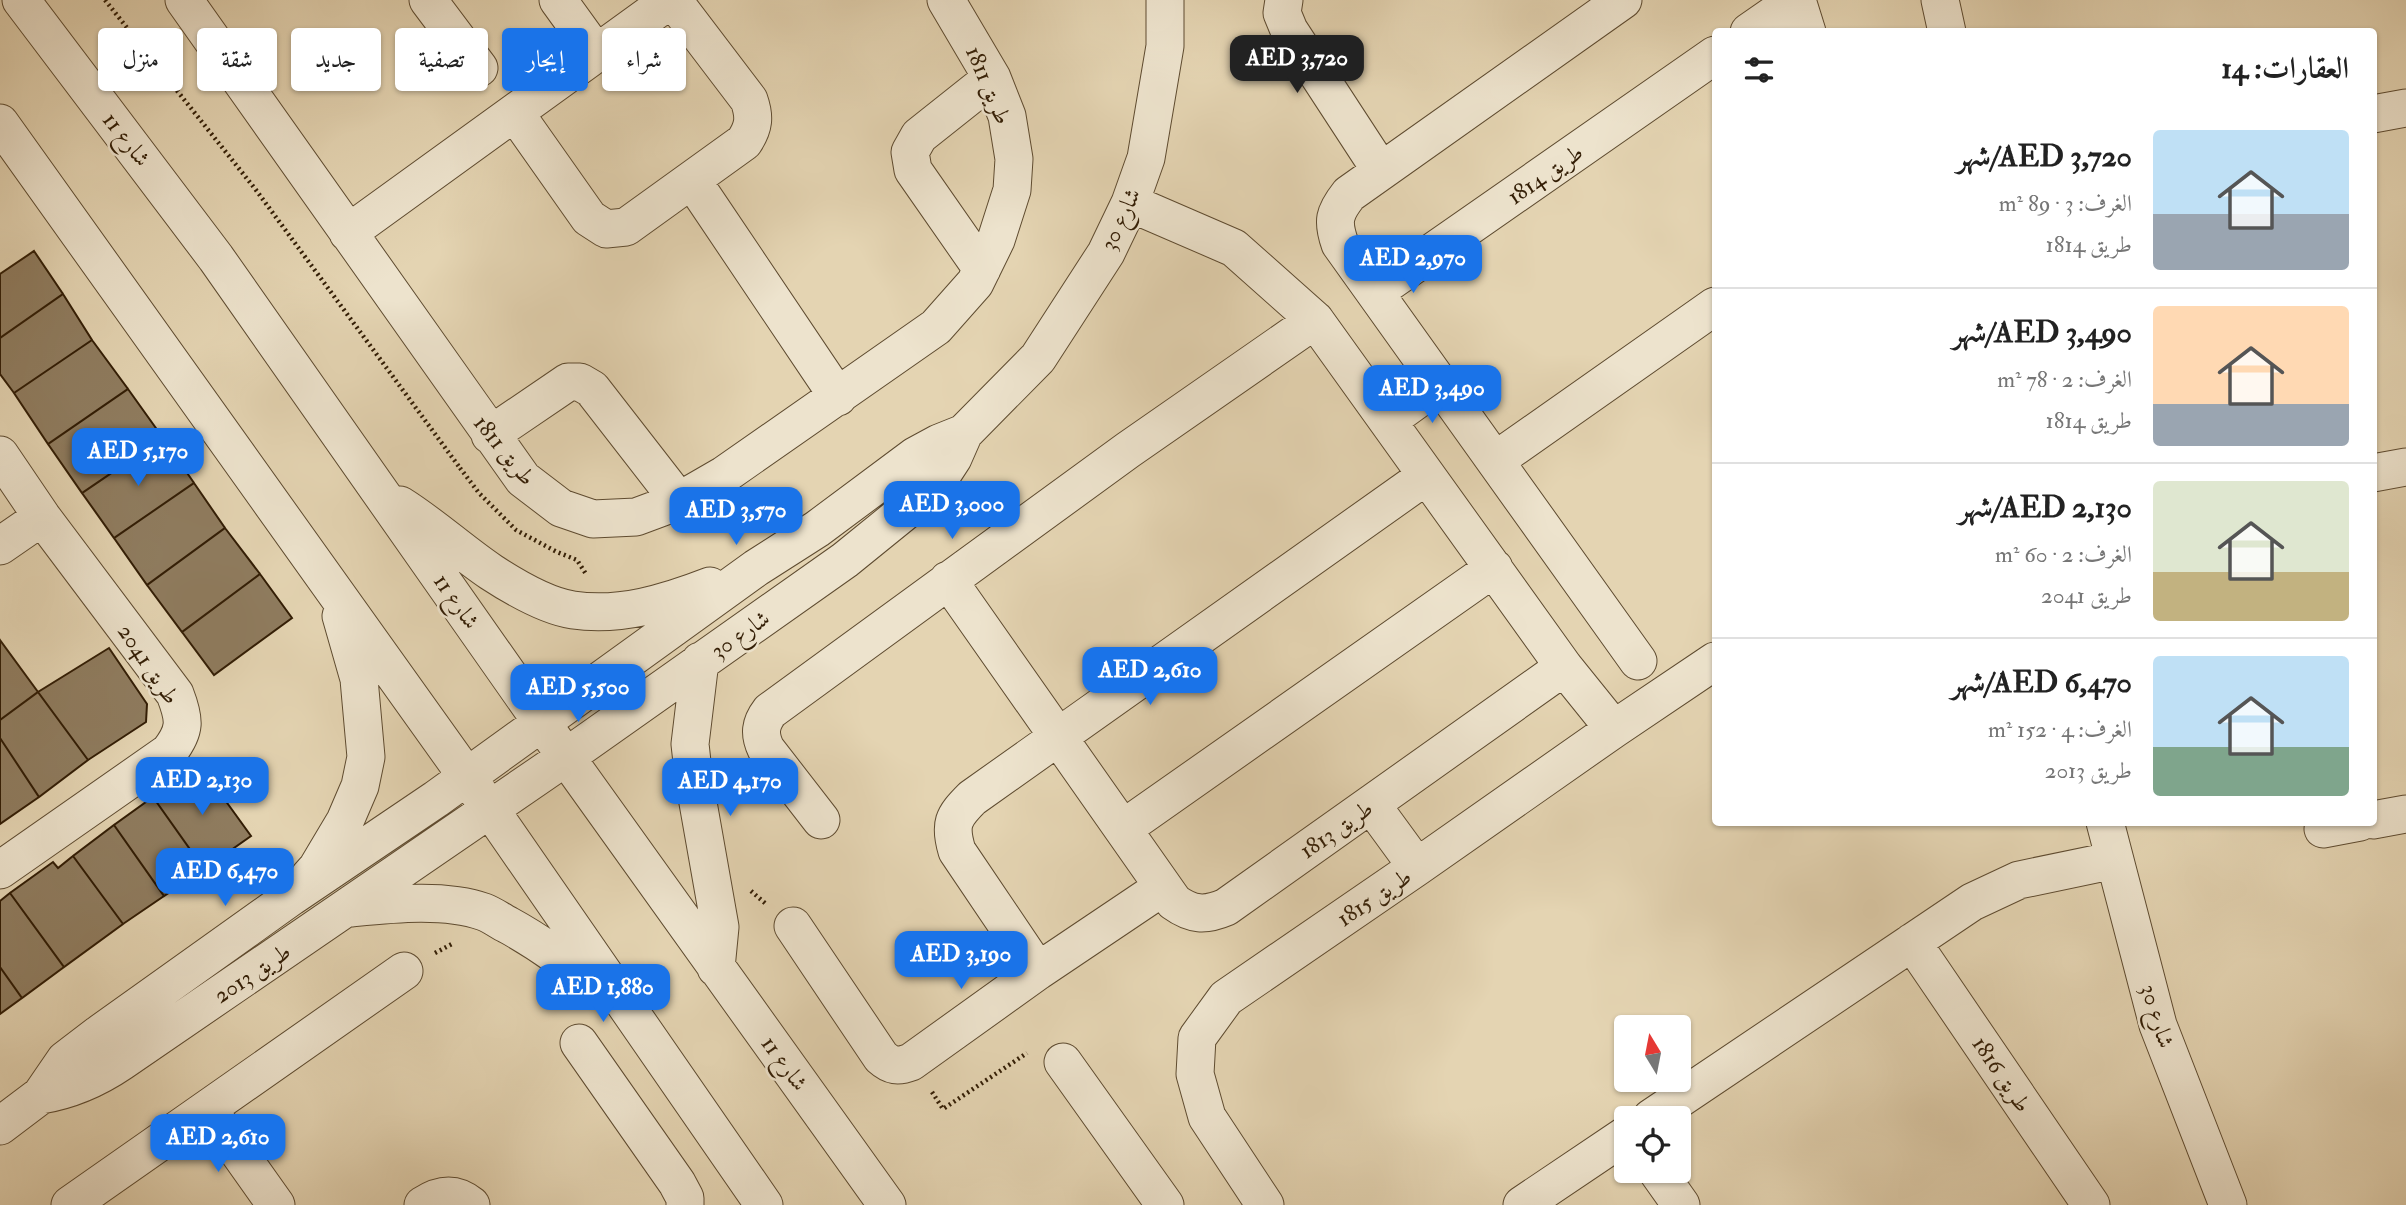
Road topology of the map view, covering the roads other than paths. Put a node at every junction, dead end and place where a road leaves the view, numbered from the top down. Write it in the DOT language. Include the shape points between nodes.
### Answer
graph roads {
  1 [pos="21,0"];
  2 [pos="184,0"];
  3 [pos="428,0"];
  4 [pos="558,0"];
  5 [pos="672,0"];
  6 [pos="946,0"];
  7 [pos="1165,0"];
  8 [pos="1284,0"];
  9 [pos="1623,0"];
  10 [pos="1796,0"];
  11 [pos="1940,0"];
  12 [pos="449,28"];
  13 [pos="1755,28"];
  14 [pos="1806,28"];
  15 [pos="1946,28"];
  16 [pos="597,54"];
  17 [pos="1712,57"];
  18 [pos="992,78"];
  19 [pos="2406,108"];
  20 [pos="515,113"];
  21 [pos="2377,113"];
  22 [pos="0,123"];
  23 [pos="1381,171"];
  24 [pos="692,180"];
  25 [pos="1130,203"];
  26 [pos="348,233"];
  27 [pos="982,269"];
  28 [pos="1375,292"];
  29 [pos="1712,308"];
  30 [pos="1315,320"];
  31 [pos="1440,383"];
  32 [pos="838,397"];
  33 [pos="1389,420"];
  34 [pos="964,433"];
  35 [pos="490,435"];
  36 [pos="0,455"];
  37 [pos="1496,460"];
  38 [pos="2406,467"];
  39 [pos="2377,471"];
  40 [pos="1426,476"];
  41 [pos="381,493"];
  42 [pos="679,501"];
  43 [pos="42,517"];
  44 [pos="0,546"];
  45 [pos="756,568"];
  46 [pos="1494,568"];
  47 [pos="948,580"];
  48 [pos="331,585"];
  49 [pos="700,661"];
  50 [pos="1638,661"];
  51 [pos="1712,663"];
  52 [pos="1564,667"];
  53 [pos="543,723"];
  54 [pos="1614,729"];
  55 [pos="1059,737"];
  56 [pos="566,758"];
  57 [pos="466,777"];
  58 [pos="1371,804"];
  59 [pos="490,809"];
  60 [pos="2406,814"];
  61 [pos="2377,819"];
  62 [pos="821,820"];
  63 [pos="2106,826"];
  64 [pos="2339,826"];
  65 [pos="1124,828"];
  66 [pos="2323,829"];
  67 [pos="2115,860"];
  68 [pos="1417,867"];
  69 [pos="0,870"];
  70 [pos="1163,887"];
  71 [pos="291,897"];
  72 [pos="346,909"];
  73 [pos="793,926"];
  74 [pos="1912,942"];
  75 [pos="716,968"];
  76 [pos="404,971"];
  77 [pos="1038,971"];
  78 [pos="638,1024"];
  79 [pos="579,1043"];
  80 [pos="1063,1062"];
  81 [pos="41,1095"];
  82 [pos="1669,1106"];
  83 [pos="208,1109"];
  84 [pos="0,1126"];
  85 [pos="1614,1143"];
  86 [pos="1665,1183"];
  87 [pos="269,1203"];
  88 [pos="71,1205"];
  89 [pos="423,1205"];
  90 [pos="471,1205"];
  91 [pos="685,1205"];
  92 [pos="764,1205"];
  93 [pos="887,1205"];
  94 [pos="1165,1205"];
  95 [pos="1265,1205"];
  96 [pos="1522,1205"];
  97 [pos="1681,1205"];
  98 [pos="2091,1205"];
  99 [pos="2228,1205"];
  1 -- 41 [label="street, شارع 11" via="216,258"];
  2 -- 26 [label="street, طريق 1811"];
  3 -- 12 [label="street"];
  4 -- 16 [label="street"];
  5 -- 16 [label="street"];
  5 -- 24 [label="street" via="749,100 754,114 744,142"];
  6 -- 18 [label="street, طريق 1811"];
  7 -- 25 [label="street, شارع 30" via="1165,46 1157,96 1146,158"];
  8 -- 23 [label="street" via="1282,13 1289,30"];
  9 -- 23 [label="street"];
  10 -- 13 [label="street"];
  10 -- 14 [label="street"];
  11 -- 15 [label="street"];
  16 -- 20 [label="street"];
  17 -- 28 [label="street, طريق 1814"];
  18 -- 27 [label="street, طريق 1811" via="1007,117 1014,159 1012,190"];
  18 -- 27 [label="street" via="919,136 910,152 913,170"];
  19 -- 21 [label="street"];
  20 -- 24 [label="street" via="589,219 607,229 626,226"];
  20 -- 26 [label="street"];
  22 -- 48 [label="street"];
  23 -- 28 [label="street" via="1349,194 1338,208 1334,226 1340,244"];
  24 -- 32 [label="street"];
  25 -- 30 [label="street" via="1234,248"];
  25 -- 34 [label="street, شارع 30" via="1106,253 1038,358"];
  26 -- 35 [label="street, طريق 1811"];
  27 -- 32 [label="street, طريق 1811" via="975,284 936,327"];
  28 -- 31 [label="street"];
  29 -- 37 [label="street"];
  30 -- 33 [label="street"];
  30 -- 47 [label="street"];
  31 -- 33 [label="street"];
  31 -- 37 [label="street"];
  32 -- 42 [label="street, طريق 1811"];
  33 -- 40 [label="street"];
  34 -- 45 [label="street, شارع 30" via="915,456"];
  34 -- 49 [label="street, شارع 30" via="938,481 919,500 845,560"];
  35 -- 42 [label="street, طريق 1811" via="523,479 561,508 593,519 636,517"];
  35 -- 42 [label="street" via="568,382 580,382 592,389"];
  36 -- 43 [label="street, طريق 2041"];
  37 -- 50 [label="street"];
  38 -- 39 [label="street"];
  40 -- 46 [label="street"];
  40 -- 55 [label="street"];
  41 -- 45 [label="street" via="489,570 529,594 572,610 619,611 661,603"];
  41 -- 53 [label="street, شارع 11"];
  43 -- 44 [label="street"];
  43 -- 69 [label="street, طريق 2041" via="176,694 183,716 180,737 169,752"];
  45 -- 53 [label="street, شارع 30"];
  46 -- 52 [label="street"];
  46 -- 65 [label="street"];
  47 -- 55 [label="street, طريق 1813"];
  47 -- 62 [label="street" via="764,719 761,729 766,749"];
  48 -- 57 [label="street"];
  48 -- 71 [label="street" via="359,678 366,757 345,821 317,868"];
  49 -- 56 [label="street, شارع 30"];
  49 -- 75 [label="street" via="690,744 720,926"];
  51 -- 54 [label="street, طريق 1815"];
  52 -- 54 [label="street"];
  52 -- 58 [label="street, طريق 1813"];
  53 -- 56 [label="street, شارع 11"];
  53 -- 57 [label="street, شارع 30"];
  54 -- 68 [label="street, طريق 1815"];
  55 -- 65 [label="street, طريق 1813"];
  55 -- 77 [label="street" via="972,798 957,813 951,831 957,851"];
  56 -- 59 [label="street, شارع 30"];
  56 -- 75 [label="street, شارع 11"];
  57 -- 59 [label="street"];
  57 -- 71 [label="street, طريق 2013"];
  58 -- 68 [label="street"];
  58 -- 70 [label="street, طريق 1813" via="1219,910 1198,914 1185,910"];
  59 -- 72 [label="street, طريق 2013"];
  59 -- 78 [label="street"];
  60 -- 61 [label="street"];
  63 -- 67 [label="street, شارع 30"];
  64 -- 66 [label="street"];
  65 -- 70 [label="street, طريق 1813"];
  67 -- 74 [label="street" via="2044,874 1995,890"];
  67 -- 99 [label="street, شارع 30" via="2158,1025"];
  68 -- 95 [label="street, طريق 1815" via="1226,998 1197,1038 1195,1074 1207,1117"];
  70 -- 77 [label="street"];
  71 -- 81 [label="street, طريق 2013" via="82,1046 65,1060"];
  72 -- 78 [label="street" via="440,904 484,912 569,963"];
  72 -- 81 [label="street, طريق 2013" via="103,1074 63,1092"];
  73 -- 77 [label="street" via="889,1064 911,1062"];
  74 -- 82 [label="street"];
  74 -- 98 [label="street, طريق 1816"];
  75 -- 93 [label="street, شارع 11"];
  76 -- 83 [label="street"];
  78 -- 92 [label="street"];
  79 -- 91 [label="street" via="677,1182"];
  80 -- 94 [label="street"];
  81 -- 84 [label="street, طريق 2013"];
  83 -- 87 [label="street"];
  83 -- 88 [label="street"];
  85 -- 96 [label="street"];
  86 -- 97 [label="street"];
  89 -- 90 [label="street" via="450,1195"];
}
